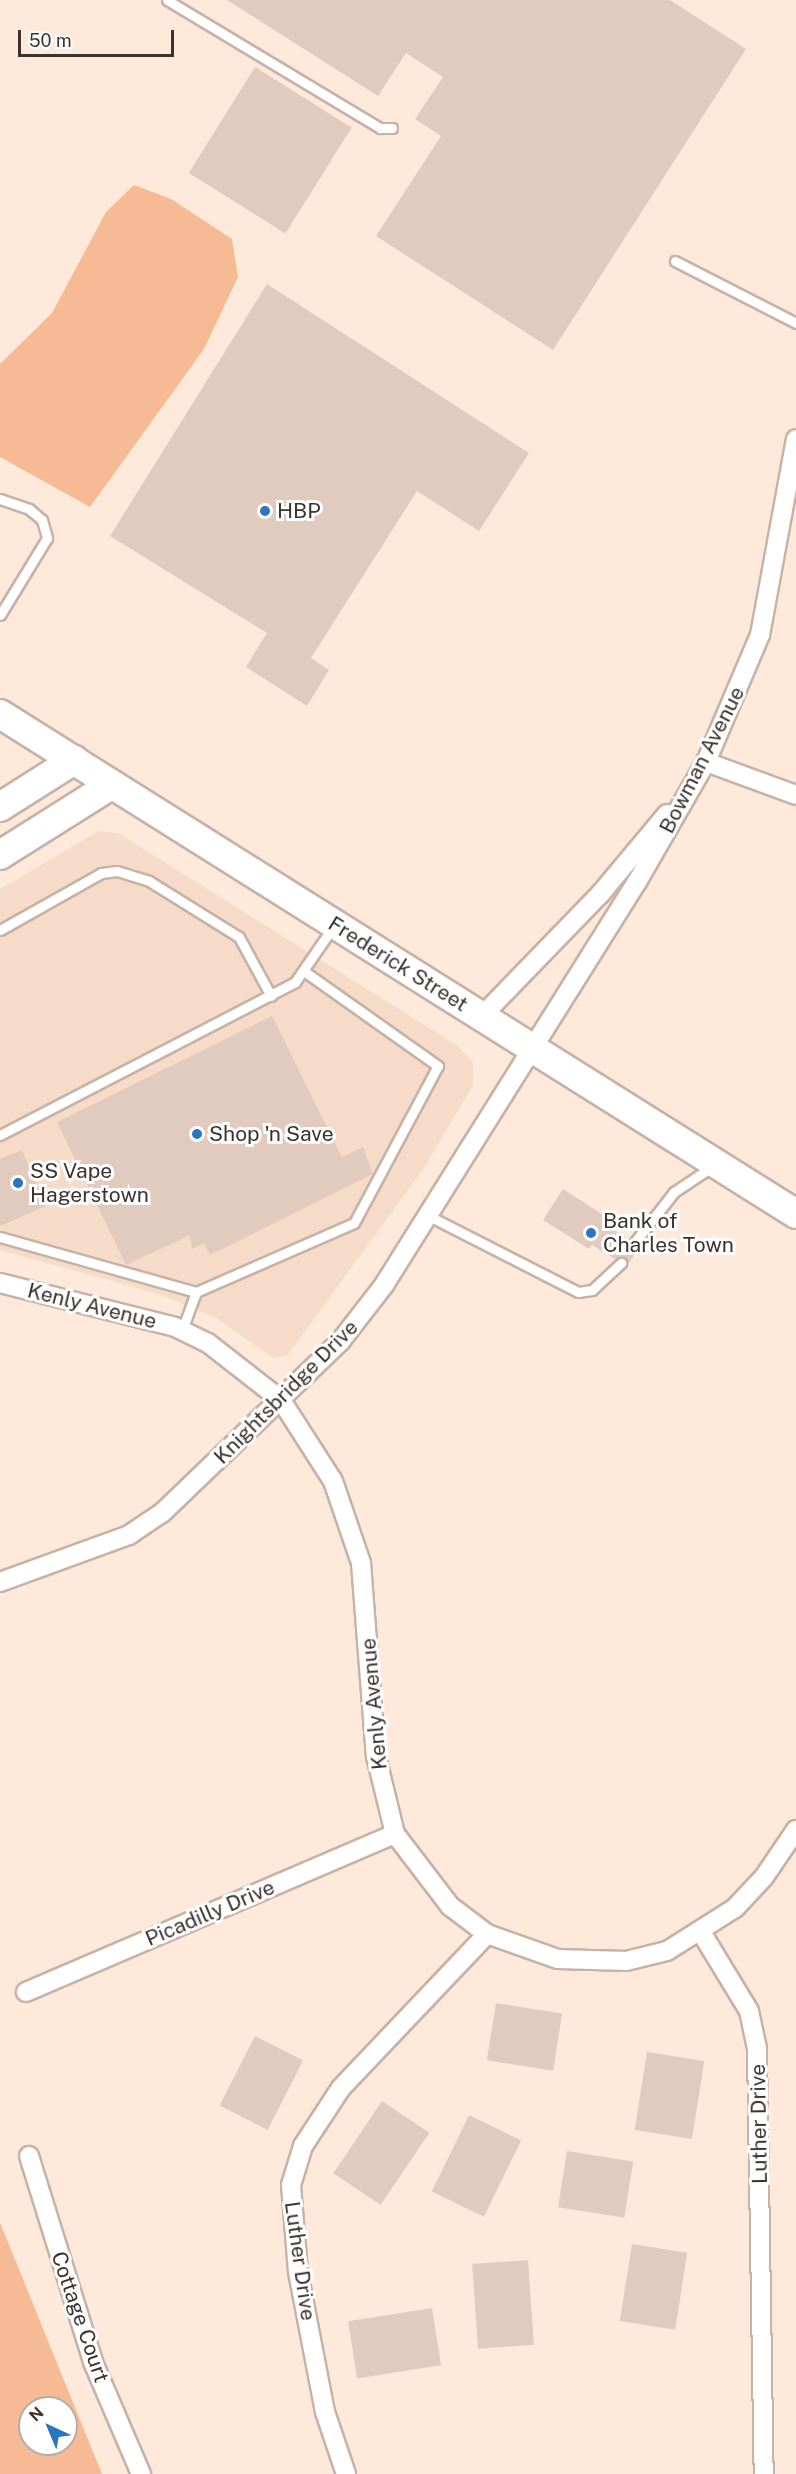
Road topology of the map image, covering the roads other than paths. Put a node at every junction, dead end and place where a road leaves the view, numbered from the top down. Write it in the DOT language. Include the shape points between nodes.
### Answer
graph roads {
  1 [pos="167,0"];
  2 [pos="392,128"];
  3 [pos="675,261"];
  4 [pos="796,323"];
  5 [pos="796,439"];
  6 [pos="0,499"];
  7 [pos="0,615"];
  8 [pos="0,714"];
  9 [pos="74,760"];
  10 [pos="702,769"];
  11 [pos="111,785"];
  12 [pos="796,795"];
  13 [pos="0,807"];
  14 [pos="0,855"];
  15 [pos="335,924"];
  16 [pos="0,930"];
  17 [pos="305,972"];
  18 [pos="271,996"];
  19 [pos="481,1017"];
  20 [pos="531,1050"];
  21 [pos="0,1135"];
  22 [pos="715,1165"];
  23 [pos="427,1215"];
  24 [pos="796,1215"];
  25 [pos="0,1237"];
  26 [pos="634,1243"];
  27 [pos="621,1263"];
  28 [pos="0,1282"];
  29 [pos="196,1292"];
  30 [pos="182,1330"];
  31 [pos="280,1400"];
  32 [pos="0,1582"];
  33 [pos="796,1830"];
  34 [pos="395,1834"];
  35 [pos="701,1932"];
  36 [pos="487,1934"];
  37 [pos="26,1992"];
  38 [pos="29,2156"];
  39 [pos="141,2474"];
  40 [pos="346,2474"];
  41 [pos="764,2474"];
  1 -- 2 [label="lane" via="380,128"];
  3 -- 4 [label="lane"];
  5 -- 10 [label="street, Bowman Avenue" via="760,635"];
  6 -- 7 [label="lane" via="29,509 42,520 47,538"];
  8 -- 9 [label="main road, Frederick Street"];
  9 -- 11 [label="main road, Frederick Street"];
  9 -- 13 [label="main road"];
  10 -- 12 [label="street"];
  10 -- 19 [label="street" via="601,893"];
  10 -- 20 [label="street, Bowman Avenue"];
  11 -- 14 [label="main road"];
  11 -- 15 [label="main road, Frederick Street"];
  15 -- 17 [label="lane"];
  15 -- 19 [label="main road, Frederick Street"];
  16 -- 18 [label="lane" via="101,873 117,871 149,882 239,938"];
  17 -- 18 [label="lane"];
  17 -- 29 [label="lane" via="438,1066 354,1223"];
  18 -- 21 [label="lane"];
  19 -- 20 [label="main road, Frederick Street"];
  20 -- 22 [label="main road, Frederick Street"];
  20 -- 23 [label="street, Knightsbridge Drive"];
  22 -- 24 [label="main road, Frederick Street"];
  22 -- 26 [label="lane" via="674,1192"];
  23 -- 27 [label="lane" via="578,1292 592,1290"];
  23 -- 31 [label="street, Knightsbridge Drive" via="359,1320"];
  25 -- 29 [label="lane"];
  28 -- 30 [label="street, Kenly Avenue"];
  29 -- 30 [label="lane"];
  30 -- 31 [label="street, Kenly Avenue" via="246,1369"];
  31 -- 32 [label="street, Knightsbridge Drive" via="162,1513 129,1535"];
  31 -- 34 [label="street, Kenly Avenue" via="333,1481 361,1563 376,1756"];
  33 -- 35 [label="street, Kenly Avenue" via="765,1877"];
  34 -- 36 [label="street, Kenly Avenue" via="450,1906"];
  34 -- 37 [label="street, Picadilly Drive"];
  35 -- 36 [label="street, Kenly Avenue" via="667,1951 591,1962 558,1959"];
  35 -- 41 [label="street, Luther Drive" via="749,2011 757,2048"];
  36 -- 40 [label="street, Luther Drive" via="341,2088 303,2146 291,2185 298,2272 325,2412"];
  38 -- 39 [label="street, Cottage Court" via="93,2362"];
}
